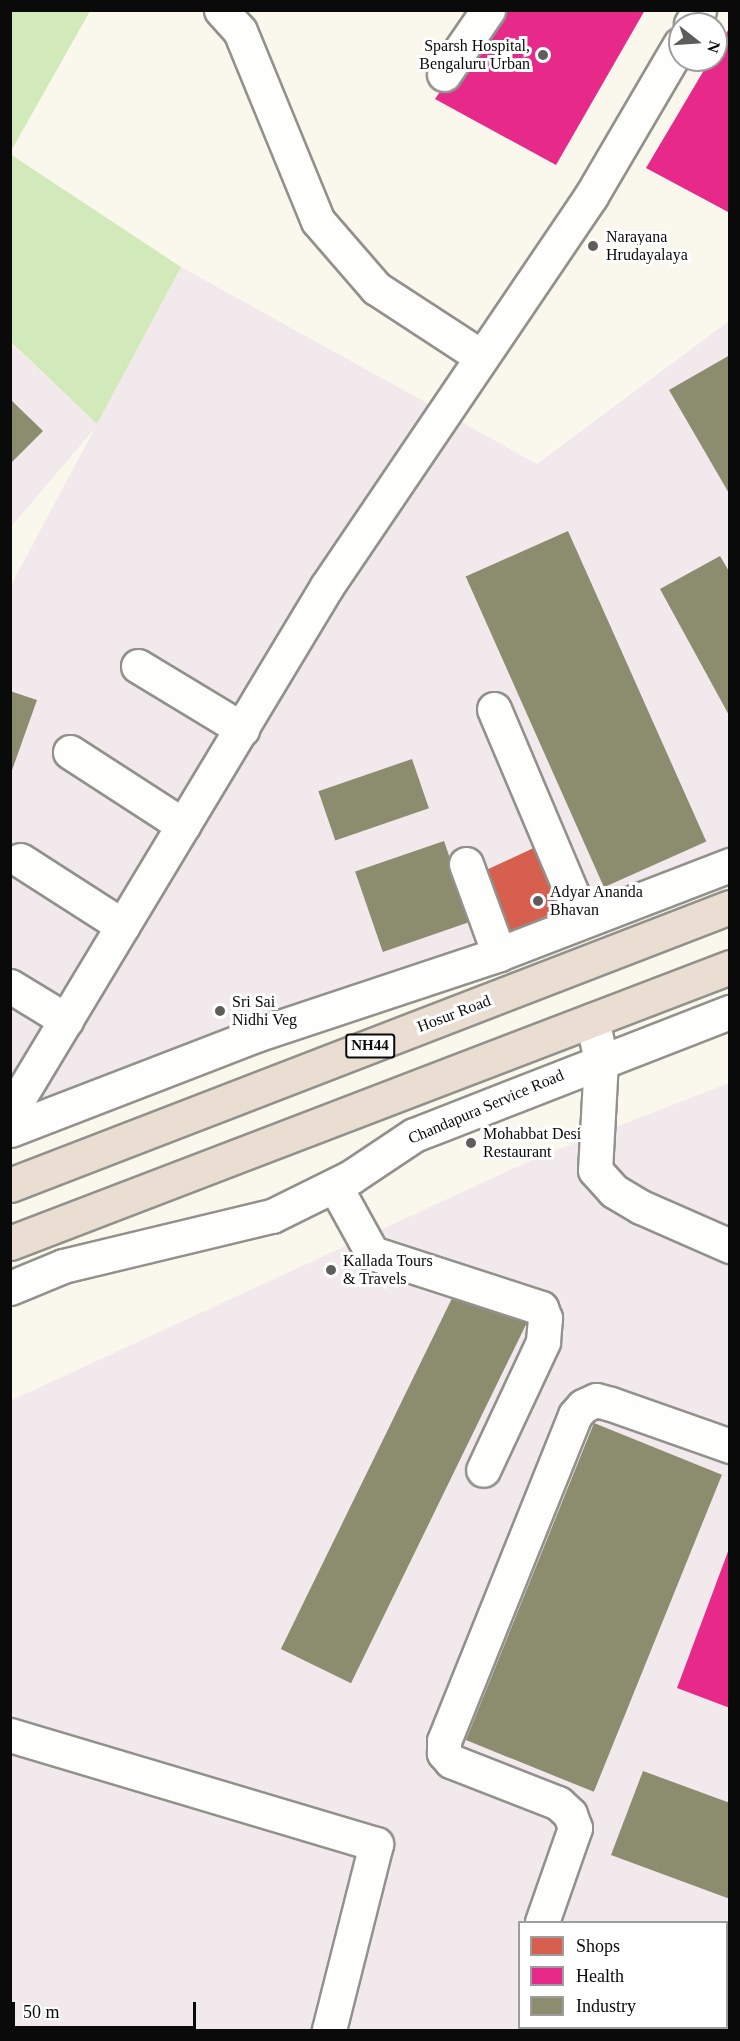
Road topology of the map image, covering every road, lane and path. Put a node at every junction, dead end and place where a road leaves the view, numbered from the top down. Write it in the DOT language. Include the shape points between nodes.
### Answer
graph roads {
  1 [pos="221,10"];
  2 [pos="488,10"];
  3 [pos="668,64"];
  4 [pos="444,74"];
  5 [pos="482,357"];
  6 [pos="138,666"];
  7 [pos="494,709"];
  8 [pos="242,729"];
  9 [pos="70,752"];
  10 [pos="183,825"];
  11 [pos="20,860"];
  12 [pos="466,864"];
  13 [pos="729,866"];
  14 [pos="729,907"];
  15 [pos="583,920"];
  16 [pos="123,926"];
  17 [pos="499,954"];
  18 [pos="729,967"];
  19 [pos="10,986"];
  20 [pos="729,1012"];
  21 [pos="66,1020"];
  22 [pos="592,1020"];
  23 [pos="601,1060"];
  24 [pos="10,1120"];
  25 [pos="10,1130"];
  26 [pos="10,1185"];
  27 [pos="335,1186"];
  28 [pos="10,1243"];
  29 [pos="729,1246"];
  30 [pos="10,1287"];
  31 [pos="729,1446"];
  32 [pos="483,1470"];
  33 [pos="10,1735"];
  34 [pos="543,1921"];
  35 [pos="329,2031"];
  1 -- 5 [label="street" via="240,31 318,221 376,288"];
  2 -- 4 [label="street"];
  3 -- 5 [label="street" via="591,196"];
  5 -- 8 [label="street" via="327,586"];
  6 -- 8 [label="street"];
  7 -- 15 [label="street"];
  8 -- 10 [label="street"];
  9 -- 10 [label="street"];
  10 -- 16 [label="street"];
  11 -- 16 [label="street"];
  12 -- 17 [label="street"];
  13 -- 15 [label="street"];
  14 -- 26 [label="highway, Hosur Road / NH44"];
  15 -- 17 [label="street"];
  16 -- 21 [label="street"];
  17 -- 25 [label="street" via="256,1035"];
  18 -- 22 [label="highway"];
  19 -- 21 [label="street"];
  20 -- 23 [label="street, Chandapura Service Road"];
  21 -- 24 [label="street" via="20,1096"];
  22 -- 23 [label="street"];
  22 -- 28 [label="highway"];
  23 -- 27 [label="street, Chandapura Service Road" via="414,1135"];
  23 -- 29 [label="street" via="595,1170 614,1191 641,1207"];
  27 -- 30 [label="street, Chandapura Service Road" via="272,1216 63,1266"];
  27 -- 32 [label="street" via="372,1253 541,1308 545,1318 543,1342"];
  31 -- 34 [label="street" via="596,1400 583,1406 575,1415 444,1741 444,1753 452,1761 558,1803 570,1814 575,1828"];
  33 -- 35 [label="street" via="376,1844"];
}
